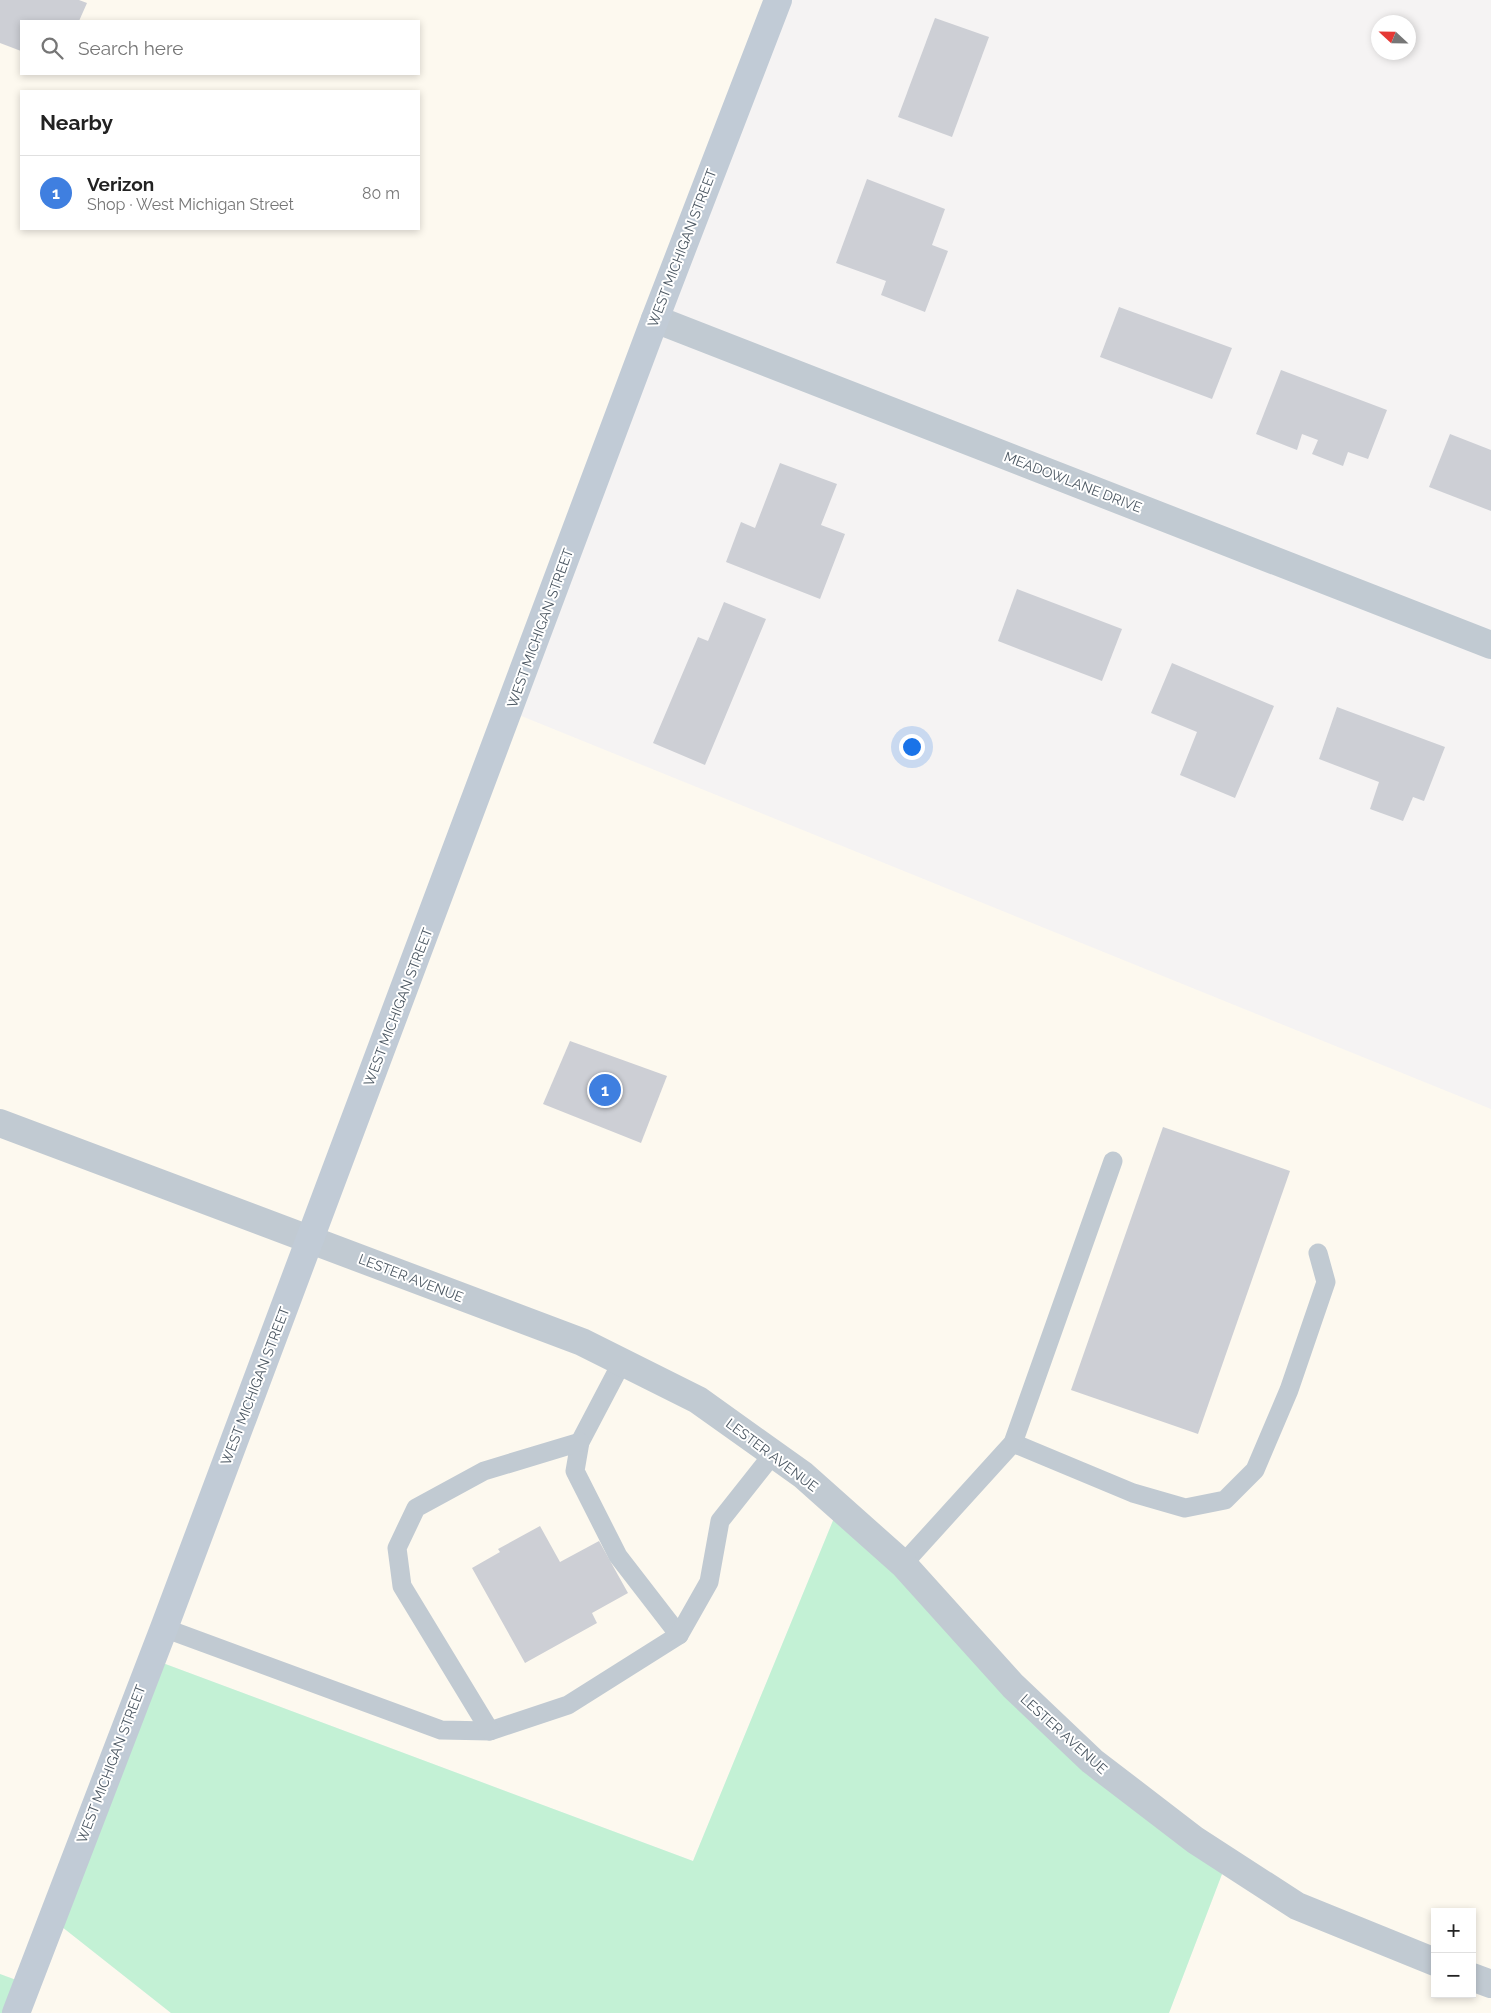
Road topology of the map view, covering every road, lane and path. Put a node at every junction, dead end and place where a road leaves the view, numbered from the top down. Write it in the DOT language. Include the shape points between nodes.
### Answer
graph roads {
  1 [pos="778,0"];
  2 [pos="655,319"];
  3 [pos="1491,645"];
  4 [pos="0,1123"];
  5 [pos="1113,1161"];
  6 [pos="310,1240"];
  7 [pos="1318,1253"];
  8 [pos="622,1362"];
  9 [pos="580,1442"];
  10 [pos="1013,1443"];
  11 [pos="773,1454"];
  12 [pos="903,1564"];
  13 [pos="164,1628"];
  14 [pos="679,1635"];
  15 [pos="490,1731"];
  16 [pos="1431,1960"];
  17 [pos="1476,1978"];
  18 [pos="1491,1984"];
  19 [pos="16,2013"];
  1 -- 2 [label="main road, WEST MICHIGAN STREET"];
  2 -- 3 [label="street, MEADOWLANE DRIVE"];
  2 -- 6 [label="main road, WEST MICHIGAN STREET"];
  4 -- 6 [label="street, LESTER AVENUE"];
  5 -- 10 [label="lane"];
  6 -- 8 [label="street, LESTER AVENUE" via="582,1342"];
  6 -- 13 [label="main road, WEST MICHIGAN STREET"];
  7 -- 10 [label="lane" via="1326,1282 1289,1390 1255,1470 1225,1500 1185,1508 1133,1494"];
  8 -- 9 [label="lane"];
  8 -- 11 [label="street, LESTER AVENUE" via="698,1400"];
  9 -- 14 [label="lane" via="575,1471 618,1556"];
  9 -- 15 [label="lane" via="484,1471 416,1508 397,1548 402,1586"];
  10 -- 12 [label="lane"];
  11 -- 12 [label="street, LESTER AVENUE" via="803,1475"];
  11 -- 14 [label="lane" via="720,1521 709,1582"];
  12 -- 16 [label="street, LESTER AVENUE" via="1020,1693 1092,1761 1194,1840 1297,1906"];
  13 -- 15 [label="lane" via="441,1730"];
  13 -- 19 [label="main road, WEST MICHIGAN STREET"];
  14 -- 15 [label="lane" via="568,1704"];
  17 -- 18 [label="street"];
}
